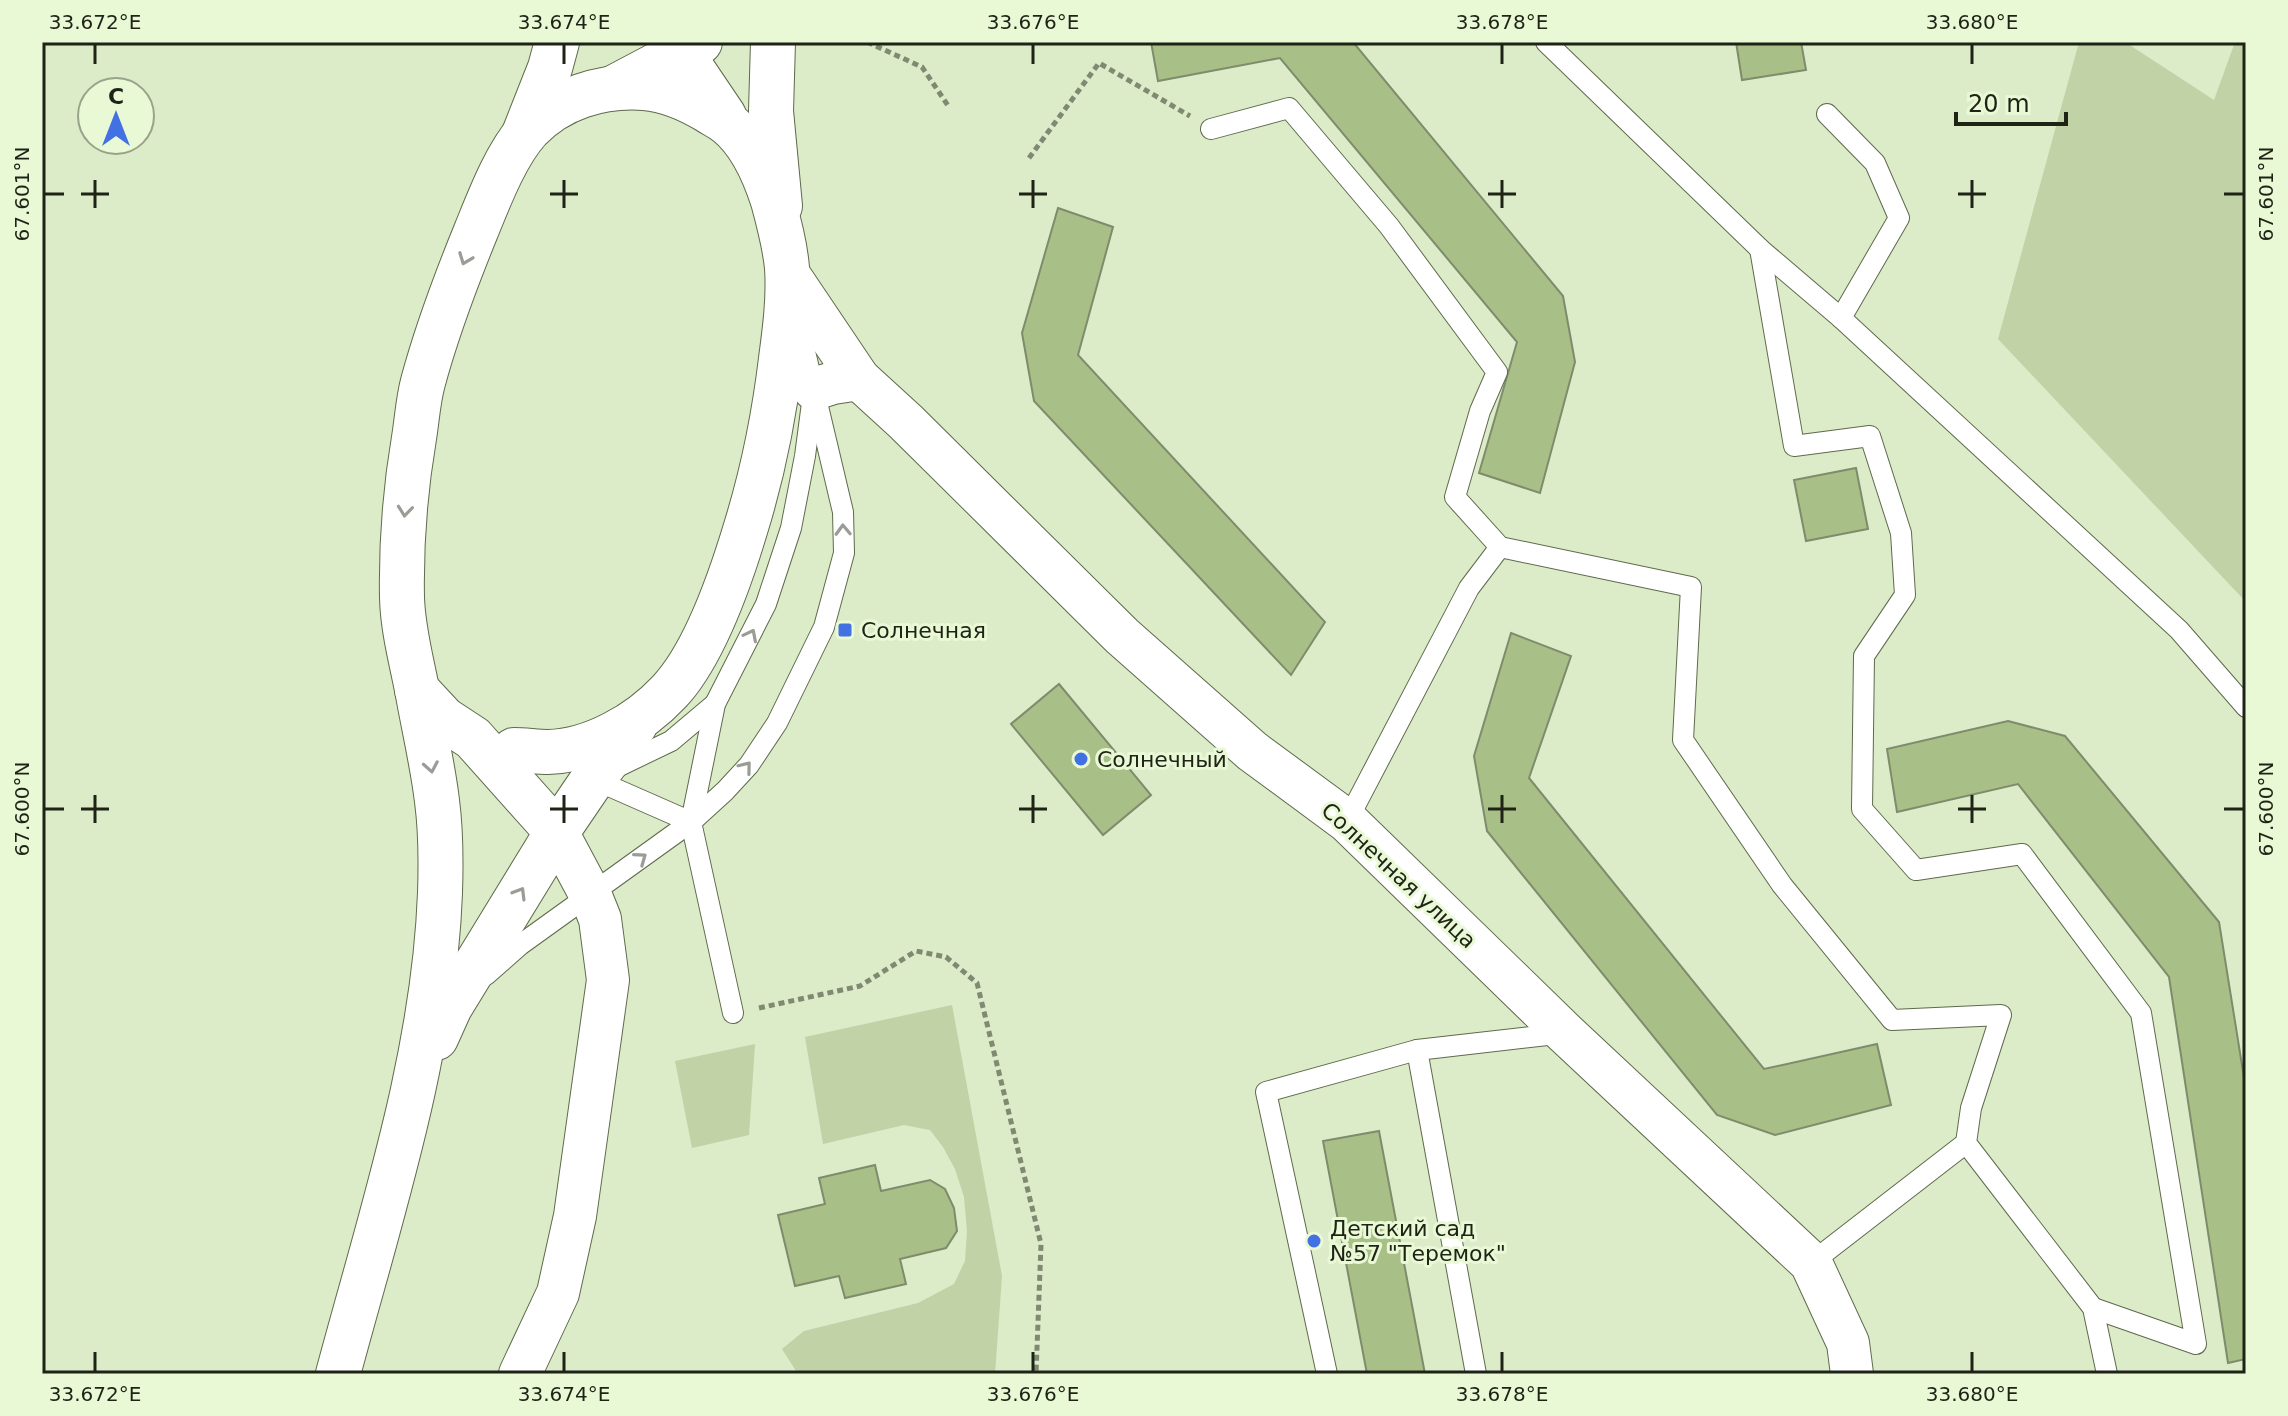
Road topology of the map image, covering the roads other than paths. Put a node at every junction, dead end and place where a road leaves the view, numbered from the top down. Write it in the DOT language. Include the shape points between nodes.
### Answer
graph roads {
  1 [pos="557,42"];
  2 [pos="773,42"];
  3 [pos="1546,42"];
  4 [pos="684,46"];
  5 [pos="613,88"];
  6 [pos="1827,114"];
  7 [pos="730,124"];
  8 [pos="1211,129"];
  9 [pos="524,135"];
  10 [pos="1760,249"];
  11 [pos="785,254"];
  12 [pos="1841,318"];
  13 [pos="859,379"];
  14 [pos="814,389"];
  15 [pos="774,418"];
  16 [pos="1500,547"];
  17 [pos="417,690"];
  18 [pos="715,704"];
  19 [pos="2246,707"];
  20 [pos="642,716"];
  21 [pos="473,738"];
  22 [pos="514,750"];
  23 [pos="593,779"];
  24 [pos="1347,821"];
  25 [pos="691,822"];
  26 [pos="557,832"];
  27 [pos="590,894"];
  28 [pos="450,1007"];
  29 [pos="733,1013"];
  30 [pos="1565,1033"];
  31 [pos="1417,1050"];
  32 [pos="417,1076"];
  33 [pos="1966,1143"];
  34 [pos="1811,1263"];
  35 [pos="2093,1308"];
  36 [pos="338,1374"];
  37 [pos="520,1374"];
  38 [pos="1327,1374"];
  39 [pos="1476,1374"];
  40 [pos="1852,1374"];
  41 [pos="2107,1374"];
  1 -- 9 [label="main road"];
  2 -- 11 [label="main road" via="771,111"];
  3 -- 10 [label="lane"];
  4 -- 5 [label="main road"];
  4 -- 7 [label="main road"];
  5 -- 7 [label="main road" via="673,94"];
  5 -- 9 [label="main road" via="562,104"];
  6 -- 12 [label="lane" via="1875,163 1899,218"];
  7 -- 11 [label="main road" via="762,170"];
  8 -- 16 [label="lane" via="1289,108 1389,226 1497,372 1455,497"];
  9 -- 17 [label="main road, one-way" via="494,187 422,386 402,535 402,603"];
  10 -- 12 [label="lane"];
  10 -- 35 [label="lane" via="1794,446 1870,436 1901,533 1905,595 1864,656 1862,809 1916,870 2022,854 2141,1013 2196,1344"];
  11 -- 13 [label="street, Солнечная улица"];
  11 -- 14 [label="lane"];
  11 -- 15 [label="main road" via="786,322"];
  12 -- 19 [label="lane" via="2179,630"];
  13 -- 14 [label="street"];
  13 -- 24 [label="street, Солнечная улица" via="1122,636 1252,751"];
  14 -- 15 [label="main road"];
  18 -- 14 [label="lane, one-way" via="766,604 791,528"];
  25 -- 14 [label="lane, one-way" via="749,765 777,723 824,627 844,553 843,512"];
  15 -- 20 [label="main road" via="733,569 696,653 670,691"];
  16 -- 24 [label="lane" via="1469,588"];
  16 -- 33 [label="lane" via="1691,587 1683,740 1782,885 1892,1020 2001,1015 1971,1108"];
  17 -- 21 [label="main road" via="444,719"];
  17 -- 32 [label="main road, one-way" via="438,804 440,890"];
  18 -- 23 [label="lane" via="671,741"];
  18 -- 25 [label="lane"];
  20 -- 22 [label="main road" via="599,742 553,752"];
  20 -- 23 [label="main road"];
  21 -- 22 [label="main road"];
  21 -- 26 [label="main road"];
  22 -- 23 [label="main road"];
  23 -- 25 [label="lane"];
  23 -- 26 [label="main road"];
  24 -- 30 [label="street, Солнечная улица"];
  27 -- 25 [label="lane, one-way"];
  25 -- 29 [label="lane"];
  26 -- 27 [label="street"];
  28 -- 26 [label="main road, one-way"];
  27 -- 28 [label="lane" via="520,945"];
  27 -- 37 [label="street" via="600,919 608,980 575,1216 558,1293"];
  28 -- 32 [label="main road"];
  30 -- 31 [label="lane"];
  30 -- 34 [label="street, Солнечная улица"];
  31 -- 38 [label="lane" via="1266,1092"];
  31 -- 39 [label="lane"];
  32 -- 36 [label="main road"];
  33 -- 34 [label="lane"];
  33 -- 35 [label="lane"];
  34 -- 40 [label="street, Солнечная улица" via="1848,1343"];
  35 -- 41 [label="lane"];
}
